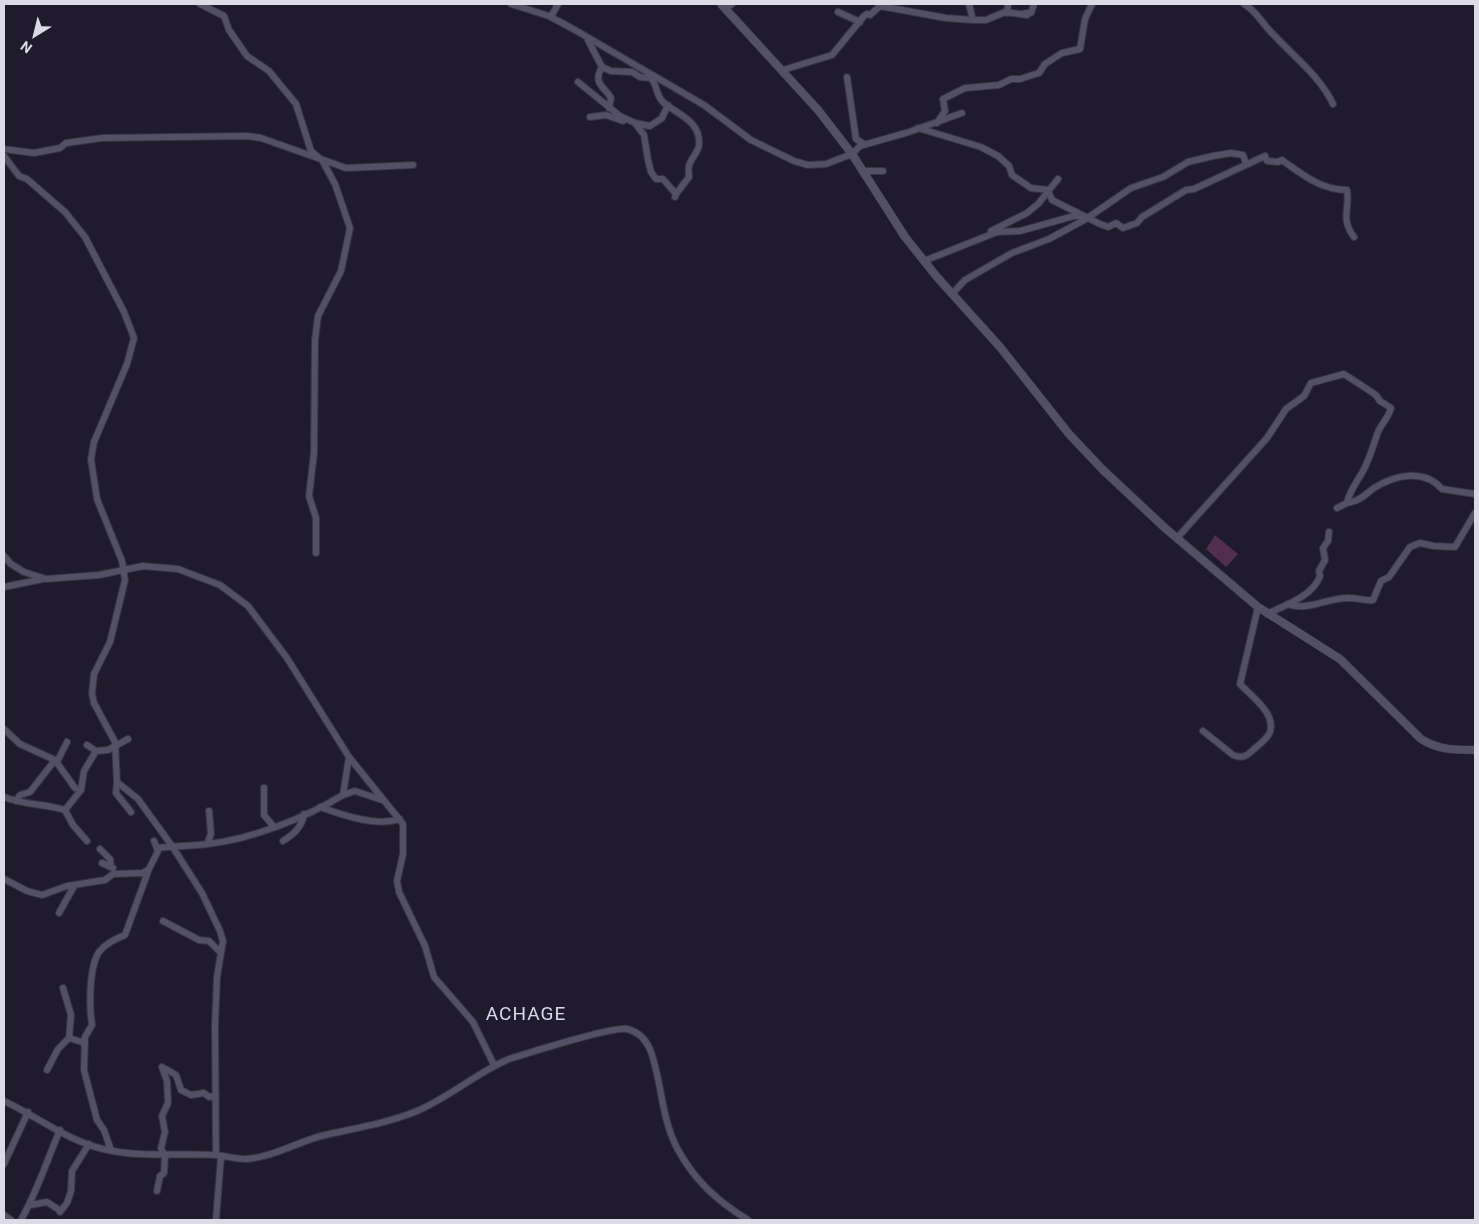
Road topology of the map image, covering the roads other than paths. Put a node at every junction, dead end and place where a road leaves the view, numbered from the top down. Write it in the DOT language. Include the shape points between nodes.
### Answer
graph roads {
  1 [pos="200,4"];
  2 [pos="511,4"];
  3 [pos="558,4"];
  4 [pos="732,4"];
  5 [pos="969,4"];
  6 [pos="1008,4"];
  7 [pos="1034,4"];
  8 [pos="1092,4"];
  9 [pos="1244,4"];
  10 [pos="881,5"];
  11 [pos="723,7"];
  12 [pos="838,12"];
  13 [pos="1007,13"];
  14 [pos="549,16"];
  15 [pos="973,20"];
  16 [pos="860,22"];
  17 [pos="586,38"];
  18 [pos="602,67"];
  19 [pos="783,70"];
  20 [pos="846,77"];
  21 [pos="578,82"];
  22 [pos="1333,104"];
  23 [pos="668,105"];
  24 [pos="609,108"];
  25 [pos="962,113"];
  26 [pos="590,117"];
  27 [pos="937,123"];
  28 [pos="635,124"];
  29 [pos="918,128"];
  30 [pos="864,144"];
  31 [pos="4,149"];
  32 [pos="852,154"];
  33 [pos="4,156"];
  34 [pos="322,160"];
  35 [pos="1246,164"];
  36 [pos="413,165"];
  37 [pos="862,171"];
  38 [pos="883,171"];
  39 [pos="1058,179"];
  40 [pos="1048,190"];
  41 [pos="1083,217"];
  42 [pos="1354,237"];
  43 [pos="975,240"];
  44 [pos="924,261"];
  45 [pos="952,294"];
  46 [pos="1475,494"];
  47 [pos="1347,503"];
  48 [pos="1337,508"];
  49 [pos="1475,513"];
  50 [pos="1329,532"];
  51 [pos="1177,538"];
  52 [pos="316,553"];
  53 [pos="4,556"];
  54 [pos="124,568"];
  55 [pos="46,579"];
  56 [pos="4,587"];
  57 [pos="1288,604"];
  58 [pos="1258,607"];
  59 [pos="1267,614"];
  60 [pos="4,729"];
  61 [pos="1203,731"];
  62 [pos="128,739"];
  63 [pos="67,742"];
  64 [pos="87,746"];
  65 [pos="115,747"];
  66 [pos="1475,750"];
  67 [pos="96,751"];
  68 [pos="348,757"];
  69 [pos="56,761"];
  70 [pos="119,784"];
  71 [pos="75,788"];
  72 [pos="264,788"];
  73 [pos="343,795"];
  74 [pos="4,797"];
  75 [pos="16,801"];
  76 [pos="384,801"];
  77 [pos="320,807"];
  78 [pos="65,810"];
  79 [pos="209,810"];
  80 [pos="131,812"];
  81 [pos="304,814"];
  82 [pos="400,819"];
  83 [pos="274,827"];
  84 [pos="87,841"];
  85 [pos="283,841"];
  86 [pos="207,844"];
  87 [pos="172,846"];
  88 [pos="100,849"];
  89 [pos="102,863"];
  90 [pos="111,866"];
  91 [pos="149,869"];
  92 [pos="120,873"];
  93 [pos="4,879"];
  94 [pos="74,886"];
  95 [pos="59,913"];
  96 [pos="164,922"];
  97 [pos="220,952"];
  98 [pos="63,988"];
  99 [pos="69,1038"];
  100 [pos="85,1042"];
  101 [pos="494,1065"];
  102 [pos="47,1070"];
  103 [pos="216,1096"];
  104 [pos="4,1102"];
  105 [pos="28,1112"];
  106 [pos="60,1130"];
  107 [pos="89,1144"];
  108 [pos="111,1150"];
  109 [pos="165,1156"];
  110 [pos="218,1156"];
  111 [pos="4,1164"];
  112 [pos="157,1191"];
  113 [pos="30,1205"];
  114 [pos="4,1215"];
  115 [pos="11,1220"];
  116 [pos="21,1220"];
  117 [pos="216,1220"];
  118 [pos="748,1220"];
  1 -- 34 [label="street" via="224,16 229,30 247,56 269,71 296,104 311,151"];
  2 -- 14 [label="street"];
  3 -- 14 [label="street"];
  4 -- 11 [label="street"];
  5 -- 15 [label="street"];
  6 -- 13 [label="street"];
  7 -- 13 [label="street" via="1031,13 1025,13 1027,15"];
  8 -- 27 [label="street" via="1080,49 1062,53 1039,73 999,85 965,88 956,92 944,99 945,111"];
  9 -- 22 [label="street" via="1296,56"];
  10 -- 15 [label="street"];
  10 -- 16 [label="street"];
  11 -- 19 [label="street"];
  12 -- 16 [label="street"];
  13 -- 15 [label="street" via="986,20"];
  14 -- 17 [label="street"];
  16 -- 19 [label="street" via="832,55"];
  17 -- 18 [label="street"];
  17 -- 32 [label="street" via="682,92 752,140 794,161 808,165 826,164"];
  18 -- 23 [label="street" via="651,78 659,97"];
  18 -- 24 [label="street" via="599,81 611,98"];
  19 -- 32 [label="street"];
  20 -- 30 [label="street" via="856,139"];
  21 -- 24 [label="street"];
  23 -- 28 [label="street" via="662,118 650,126"];
  23 -- 28 [label="street" via="685,115 699,142 688,167 689,177 675,196 663,179 656,179 651,172 644,135"];
  24 -- 28 [label="street"];
  25 -- 27 [label="street"];
  26 -- 28 [label="street" via="606,116"];
  27 -- 29 [label="street"];
  29 -- 30 [label="street"];
  29 -- 40 [label="street" via="981,147 1004,161 1012,175 1031,188"];
  30 -- 32 [label="street"];
  31 -- 34 [label="street" via="34,153 60,148 66,143 102,138 247,136 262,138"];
  32 -- 37 [label="street"];
  33 -- 54 [label="street" via="19,176 27,179 65,212 85,237 134,338 127,364 94,442 91,459 96,499"];
  34 -- 36 [label="street" via="346,168"];
  34 -- 52 [label="street" via="335,184 350,228 341,271 318,316 315,340 314,453 309,496 316,518"];
  35 -- 41 [label="street" via="1186,190 1142,217 1138,223 1123,228 1116,223 1108,226"];
  35 -- 41 [label="street" via="1243,155 1231,153 1188,162 1163,177 1132,188"];
  35 -- 42 [label="street" via="1266,156 1267,161 1282,160 1312,181 1332,190 1347,190 1346,224"];
  37 -- 38 [label="street"];
  37 -- 44 [label="street"];
  39 -- 40 [label="street"];
  40 -- 41 [label="street" via="1052,200"];
  40 -- 43 [label="street" via="1027,213"];
  41 -- 43 [label="street" via="1074,216 1020,231 997,232"];
  41 -- 45 [label="street" via="1049,239 1012,254 965,280"];
  43 -- 44 [label="street"];
  44 -- 45 [label="street"];
  45 -- 51 [label="street" via="1000,347 1069,434 1117,484"];
  46 -- 47 [label="street" via="1442,489 1437,482 1427,478 1401,475 1373,489 1357,502"];
  47 -- 48 [label="street"];
  47 -- 51 [label="street" via="1350,489 1365,467 1391,408 1344,374 1311,383 1304,396 1286,409 1267,438"];
  49 -- 57 [label="street" via="1455,547 1420,543 1410,547 1389,577 1381,581 1372,600 1350,598 1303,606"];
  50 -- 57 [label="street" via="1323,548 1325,560 1316,586"];
  51 -- 58 [label="street"];
  53 -- 55 [label="street" via="24,572"];
  54 -- 55 [label="street" via="99,575"];
  54 -- 65 [label="street" via="124,590 93,684 94,703 110,730"];
  54 -- 68 [label="street" via="178,568 209,580 238,597 256,614 287,658"];
  55 -- 56 [label="street"];
  57 -- 59 [label="street"];
  58 -- 59 [label="street"];
  58 -- 61 [label="street" via="1240,684 1269,715 1272,722 1270,734 1247,756 1239,758"];
  59 -- 66 [label="street" via="1340,659 1403,723 1430,745 1448,750"];
  60 -- 69 [label="street" via="20,744"];
  62 -- 65 [label="street"];
  63 -- 69 [label="street"];
  64 -- 67 [label="street"];
  65 -- 67 [label="street"];
  65 -- 70 [label="street"];
  67 -- 78 [label="street" via="84,772 81,790"];
  68 -- 73 [label="street"];
  68 -- 76 [label="street"];
  69 -- 71 [label="street"];
  69 -- 75 [label="street" via="30,792 20,795"];
  70 -- 80 [label="street" via="120,799"];
  70 -- 87 [label="street" via="138,799"];
  72 -- 83 [label="street" via="264,816"];
  73 -- 76 [label="street" via="355,791"];
  73 -- 77 [label="street"];
  74 -- 75 [label="street"];
  75 -- 78 [label="street"];
  76 -- 82 [label="street"];
  77 -- 81 [label="street"];
  77 -- 82 [label="street" via="367,820 393,822"];
  78 -- 84 [label="street"];
  79 -- 86 [label="street" via="211,834"];
  81 -- 83 [label="street"];
  81 -- 85 [label="street" via="296,833"];
  82 -- 101 [label="street" via="404,838 398,892 426,946 434,977 473,1022"];
  83 -- 86 [label="street"];
  86 -- 87 [label="street"];
  87 -- 91 [label="street" via="156,844 158,851"];
  87 -- 97 [label="street" via="214,917 223,941"];
  88 -- 90 [label="street" via="110,859"];
  89 -- 90 [label="street"];
  90 -- 92 [label="street"];
  91 -- 92 [label="street" via="143,873"];
  91 -- 100 [label="street" via="125,935 98,953 92,985 92,1025"];
  92 -- 94 [label="street" via="105,880"];
  93 -- 94 [label="street" via="42,895"];
  94 -- 95 [label="street"];
  96 -- 97 [label="street" via="198,940 208,941"];
  97 -- 103 [label="street" via="216,977"];
  98 -- 99 [label="street" via="71,1016"];
  99 -- 100 [label="street"];
  99 -- 102 [label="street"];
  100 -- 108 [label="street" via="84,1070 89,1091 97,1120"];
  101 -- 110 [label="street" via="454,1092 415,1112 245,1159"];
  101 -- 118 [label="street" via="608,1031 627,1029 641,1036 652,1053 663,1108 677,1147 706,1190"];
  103 -- 109 [label="street" via="209,1097 204,1093 191,1095 180,1090 176,1075 162,1066 167,1081 168,1103 162,1116 165,1132 161,1148"];
  103 -- 110 [label="street"];
  104 -- 105 [label="street"];
  105 -- 106 [label="street"];
  105 -- 111 [label="street"];
  106 -- 107 [label="street"];
  106 -- 113 [label="street"];
  107 -- 108 [label="street"];
  107 -- 113 [label="street" via="72,1171 71,1191 61,1212 47,1202"];
  108 -- 109 [label="street"];
  109 -- 110 [label="street"];
  109 -- 112 [label="street" via="164,1173 160,1176"];
  110 -- 117 [label="street"];
  113 -- 116 [label="street"];
  114 -- 115 [label="street"];
}
